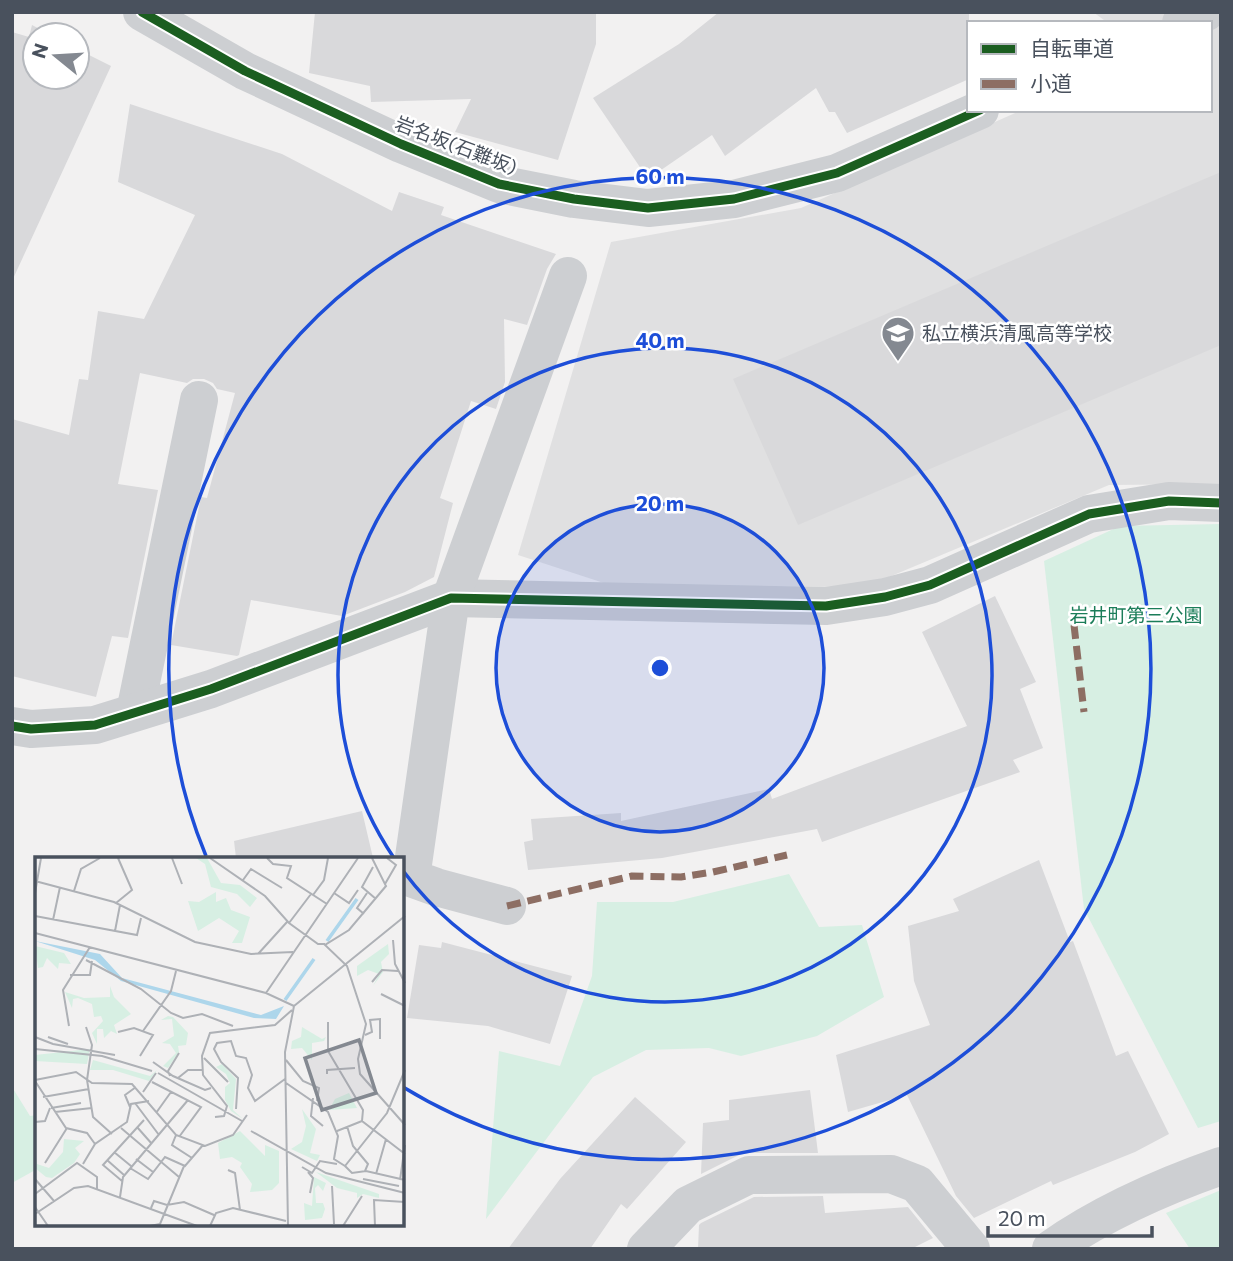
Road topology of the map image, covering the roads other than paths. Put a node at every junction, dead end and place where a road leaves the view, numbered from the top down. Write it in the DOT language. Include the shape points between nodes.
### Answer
graph roads {
  1 [pos="142,12"];
  2 [pos="1206,12"];
  3 [pos="1186,21"];
  4 [pos="975,112"];
  5 [pos="568,276"];
  6 [pos="199,400"];
  7 [pos="1221,503"];
  8 [pos="451,598"];
  9 [pos="135,712"];
  10 [pos="12,726"];
  11 [pos="507,906"];
  12 [pos="1221,1166"];
  13 [pos="646,1249"];
  14 [pos="971,1249"];
  15 [pos="1051,1249"];
  1 -- 4 [label="street, 岩名坂(石難坂)" via="245,71 416,150 499,184 574,199 597,211 734,199 836,173"];
  2 -- 3 [label="street"];
  5 -- 8 [label="street"];
  6 -- 9 [label="street"];
  7 -- 8 [label="street" via="1169,501 1088,514 930,585 826,606"];
  8 -- 9 [label="street" via="211,689"];
  8 -- 11 [label="street" via="411,878"];
  9 -- 10 [label="street" via="94,725"];
  12 -- 15 [label="street" via="1177,1181 1092,1222"];
  13 -- 14 [label="street" via="688,1205 749,1175 837,1174 891,1174 917,1184"];
}
